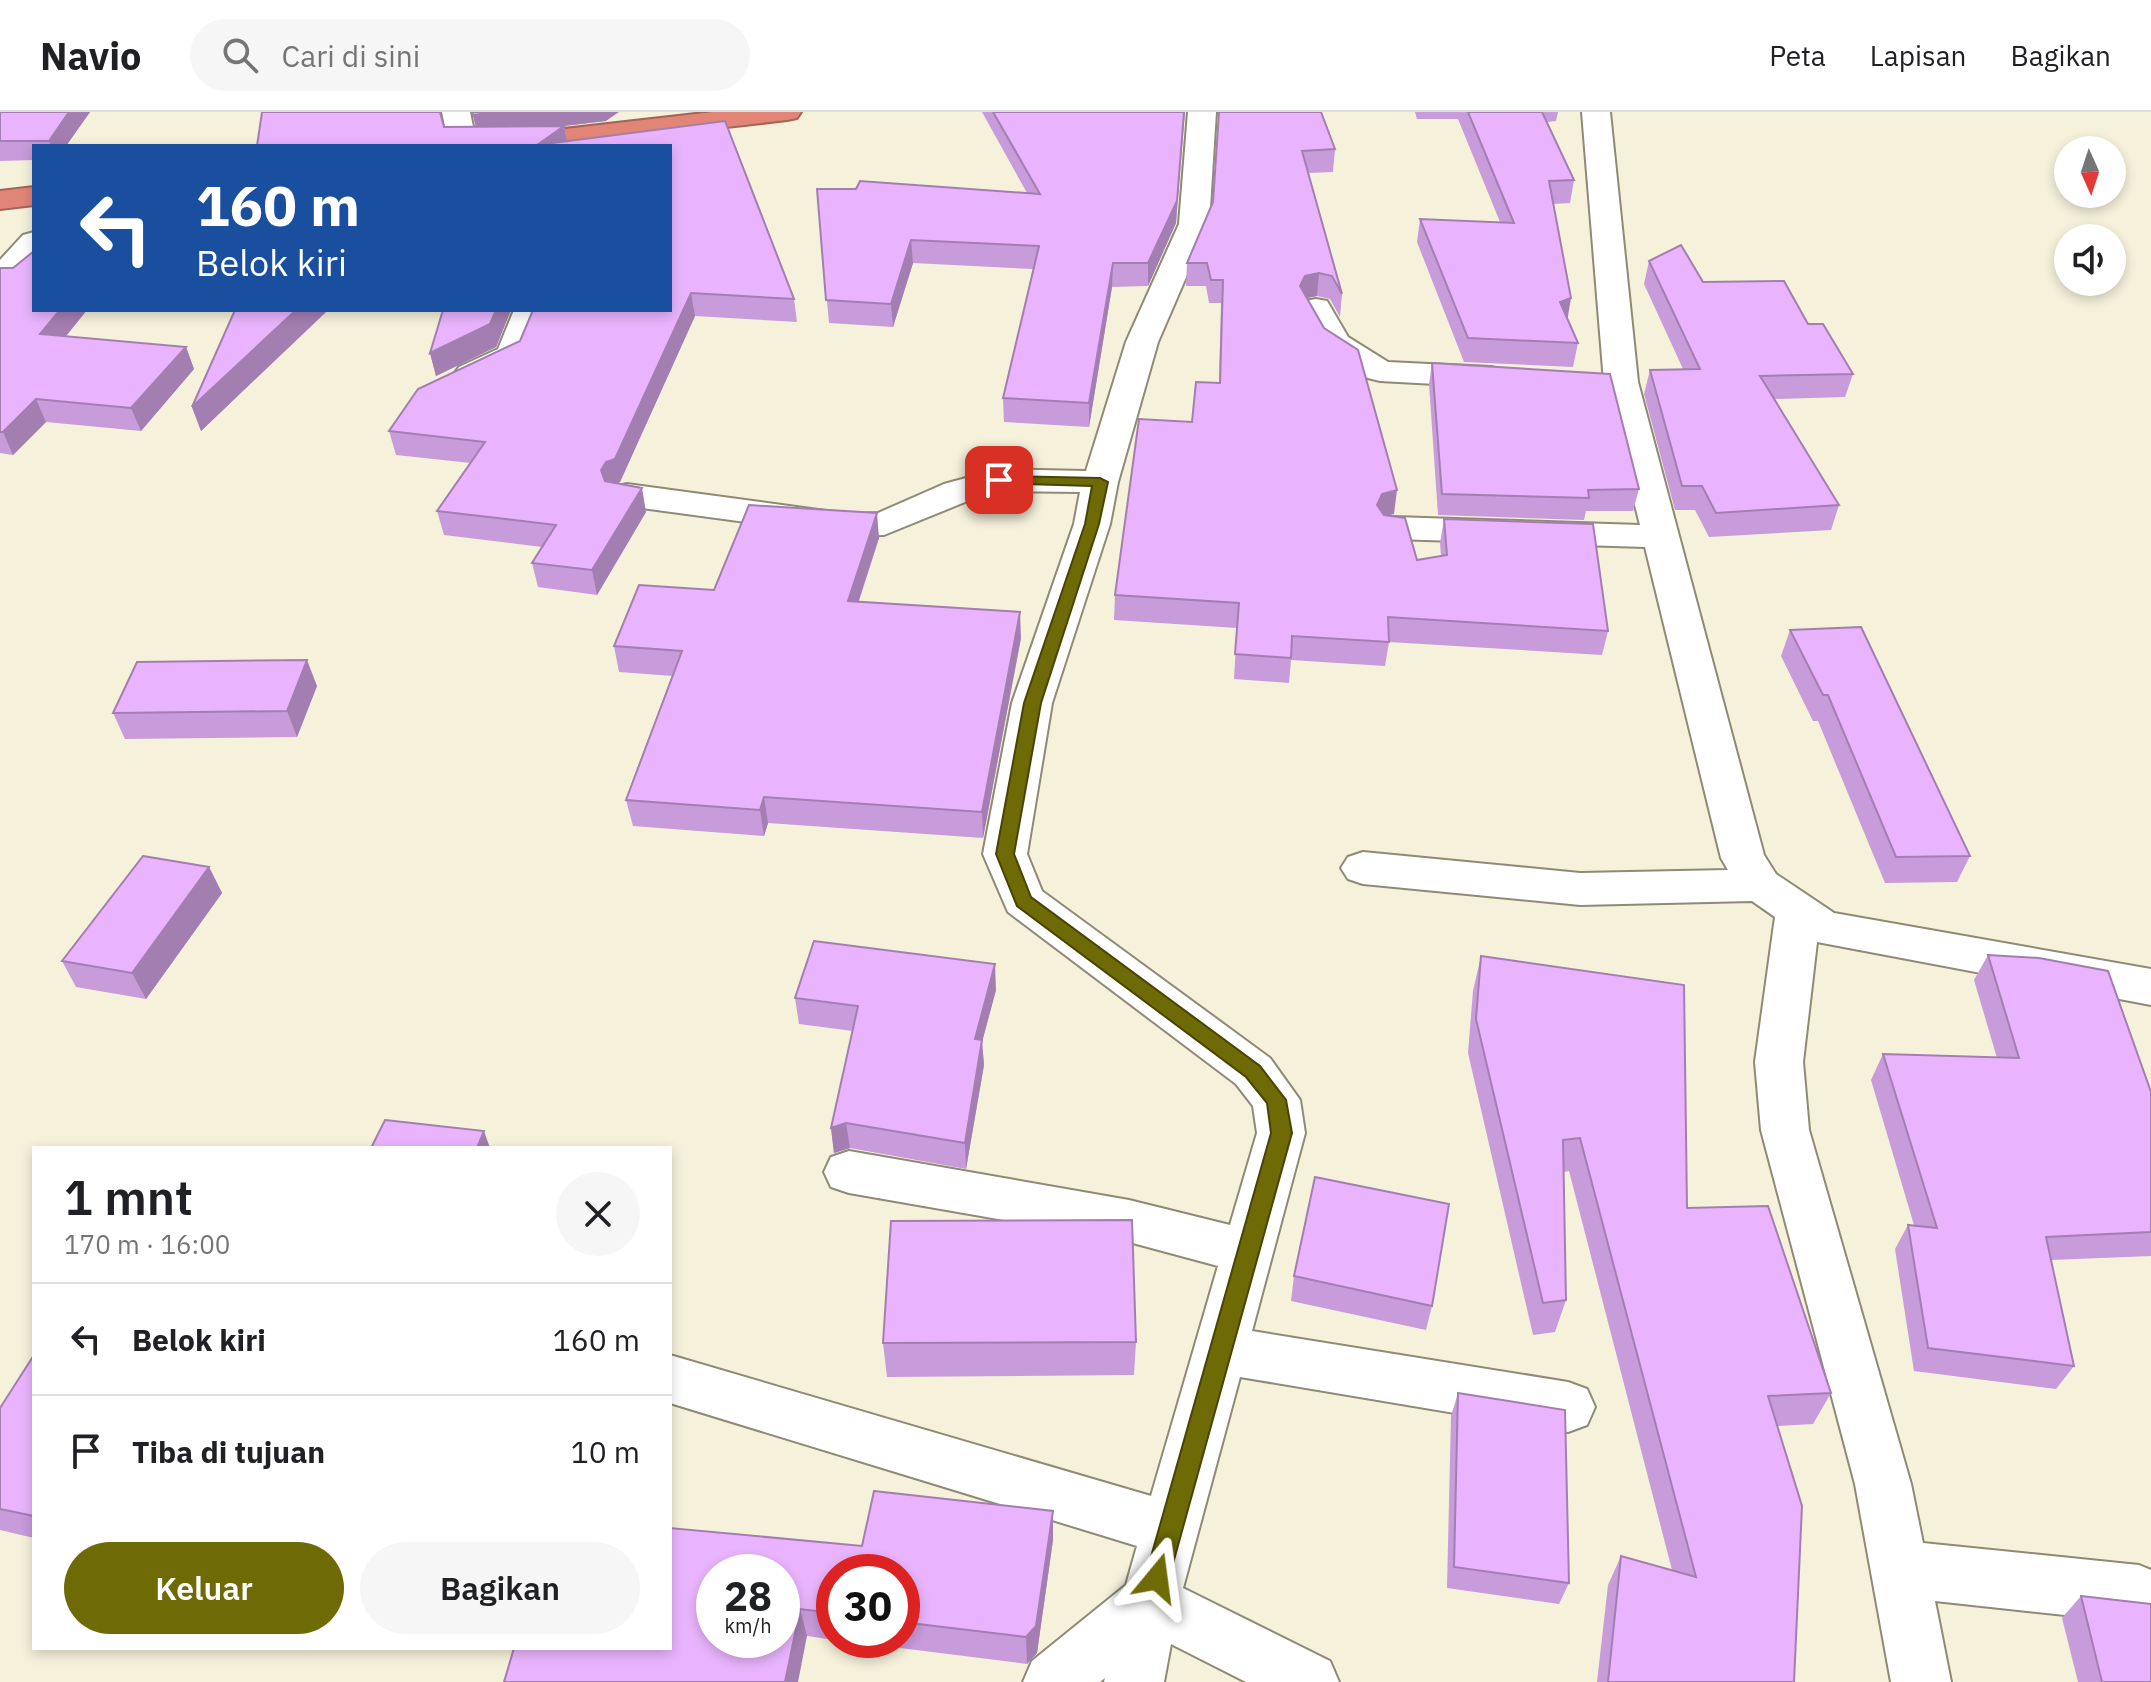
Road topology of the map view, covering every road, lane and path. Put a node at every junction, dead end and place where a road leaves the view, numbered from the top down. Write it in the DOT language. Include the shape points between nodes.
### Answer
graph roads {
  1 [pos="456,112"];
  2 [pos="787,112"];
  3 [pos="1202,112"];
  4 [pos="1596,112"];
  5 [pos="592,140"];
  6 [pos="463,144"];
  7 [pos="521,144"];
  8 [pos="32,196"];
  9 [pos="0,200"];
  10 [pos="32,243"];
  11 [pos="0,279"];
  12 [pos="1316,308"];
  13 [pos="529,312"];
  14 [pos="1527,378"];
  15 [pos="444,388"];
  16 [pos="1100,482"];
  17 [pos="627,495"];
  18 [pos="1394,528"];
  19 [pos="1661,537"];
  20 [pos="1363,868"];
  21 [pos="1780,899"];
  22 [pos="2151,987"];
  23 [pos="849,1172"];
  24 [pos="1248,1252"];
  25 [pos="1221,1350"];
  26 [pos="672,1380"];
  27 [pos="1568,1407"];
  28 [pos="1171,1529"];
  29 [pos="1900,1569"];
  30 [pos="2139,1594"];
  31 [pos="1150,1602"];
  32 [pos="1053,1682"];
  33 [pos="1134,1682"];
  34 [pos="1309,1682"];
  35 [pos="1921,1682"];
  1 -- 6 [label="street"];
  2 -- 5 [label="highway"];
  3 -- 16 [label="street" via="1194,224 1142,342"];
  4 -- 19 [label="street" via="1605,381"];
  5 -- 7 [label="highway"];
  8 -- 9 [label="highway"];
  10 -- 11 [label="street"];
  12 -- 14 [label="street" via="1335,343 1380,371"];
  13 -- 15 [label="street" via="512,355"];
  16 -- 17 [label="street" via="999,480 884,524 848,525"];
  16 -- 24 [label="street" via="1092,524 1032,703 1005,854 1024,901 1253,1071 1276,1100 1281,1133"];
  18 -- 19 [label="street"];
  19 -- 21 [label="street" via="1743,858"];
  20 -- 21 [label="street" via="1580,889"];
  21 -- 22 [label="street" via="1822,927 1851,934"];
  21 -- 29 [label="street" via="1779,1062 1785,1130 1883,1484"];
  23 -- 24 [label="street" via="1129,1221"];
  24 -- 25 [label="street"];
  25 -- 27 [label="street"];
  25 -- 28 [label="street"];
  26 -- 28 [label="street"];
  28 -- 31 [label="street"];
  29 -- 30 [label="street"];
  29 -- 35 [label="street"];
  31 -- 32 [label="street"];
  31 -- 33 [label="street"];
  31 -- 34 [label="street"];
}
